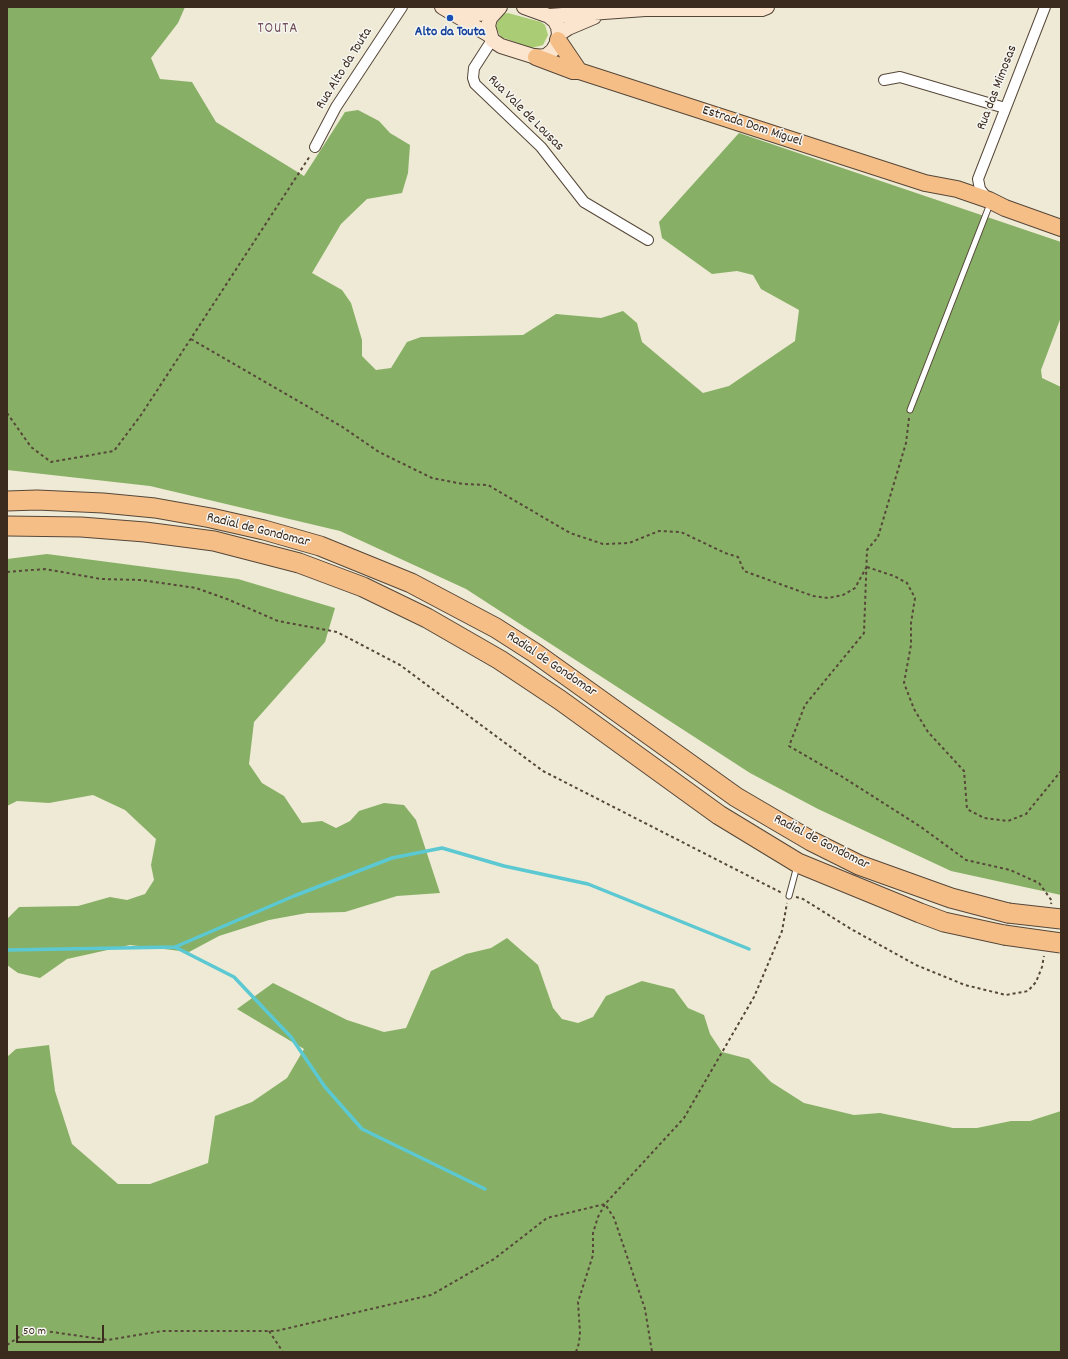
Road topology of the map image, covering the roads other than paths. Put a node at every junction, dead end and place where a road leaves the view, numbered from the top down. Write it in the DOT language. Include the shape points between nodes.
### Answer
graph roads {
  1 [pos="402,7"];
  2 [pos="442,7"];
  3 [pos="458,7"];
  4 [pos="524,7"];
  5 [pos="767,7"];
  6 [pos="1045,7"];
  7 [pos="497,10"];
  8 [pos="609,11"];
  9 [pos="549,16"];
  10 [pos="558,37"];
  11 [pos="490,38"];
  12 [pos="536,57"];
  13 [pos="579,70"];
  14 [pos="884,80"];
  15 [pos="1006,108"];
  16 [pos="315,148"];
  17 [pos="978,179"];
  18 [pos="925,183"];
  19 [pos="956,189"];
  20 [pos="988,204"];
  21 [pos="1061,228"];
  22 [pos="648,240"];
  23 [pos="910,410"];
  24 [pos="7,500"];
  25 [pos="7,526"];
  26 [pos="798,863"];
  27 [pos="789,896"];
  28 [pos="1056,914"];
  29 [pos="1061,943"];
  1 -- 16 [label="street, Rua Alto da Touta" via="336,107"];
  2 -- 11 [label="main road"];
  3 -- 7 [label="main road" via="485,14"];
  4 -- 9 [label="main road"];
  5 -- 8 [label="main road"];
  6 -- 15 [label="street, Rua das Mimosas"];
  7 -- 11 [label="main road" via="489,22"];
  8 -- 9 [label="main road"];
  8 -- 10 [label="main road" via="568,28"];
  9 -- 10 [label="main road" via="555,21"];
  10 -- 12 [label="main road" via="553,50 546,56"];
  10 -- 13 [label="main road"];
  11 -- 12 [label="main road" via="501,46"];
  11 -- 22 [label="street, Rua Vale de Lousas" via="474,68 475,84 541,147 584,202"];
  12 -- 13 [label="main road, Estrada Dom Miguel" via="573,71"];
  13 -- 18 [label="main road, Estrada Dom Miguel"];
  14 -- 15 [label="street" via="900,77"];
  15 -- 17 [label="street, Rua das Mimosas"];
  17 -- 19 [label="street"];
  17 -- 20 [label="street" via="980,190"];
  18 -- 19 [label="main road, Estrada Dom Miguel"];
  18 -- 20 [label="main road, Estrada Dom Miguel" via="952,196"];
  19 -- 20 [label="main road, Estrada Dom Miguel"];
  20 -- 21 [label="main road, Estrada Dom Miguel"];
  20 -- 23 [label="lane"];
  24 -- 28 [label="highway, Radial de Gondomar, bridge" via="103,503 155,508 264,530 320,546 411,583 496,628 535,653 736,797 811,841 866,868 951,898 1008,913"];
  25 -- 26 [label="highway, Radial de Gondomar" via="81,527 214,541 299,563 363,587 427,618 500,660 560,700 720,816"];
  26 -- 27 [label="lane"];
  26 -- 29 [label="highway, Radial de Gondomar, bridge" via="932,918 1004,935"];
}
